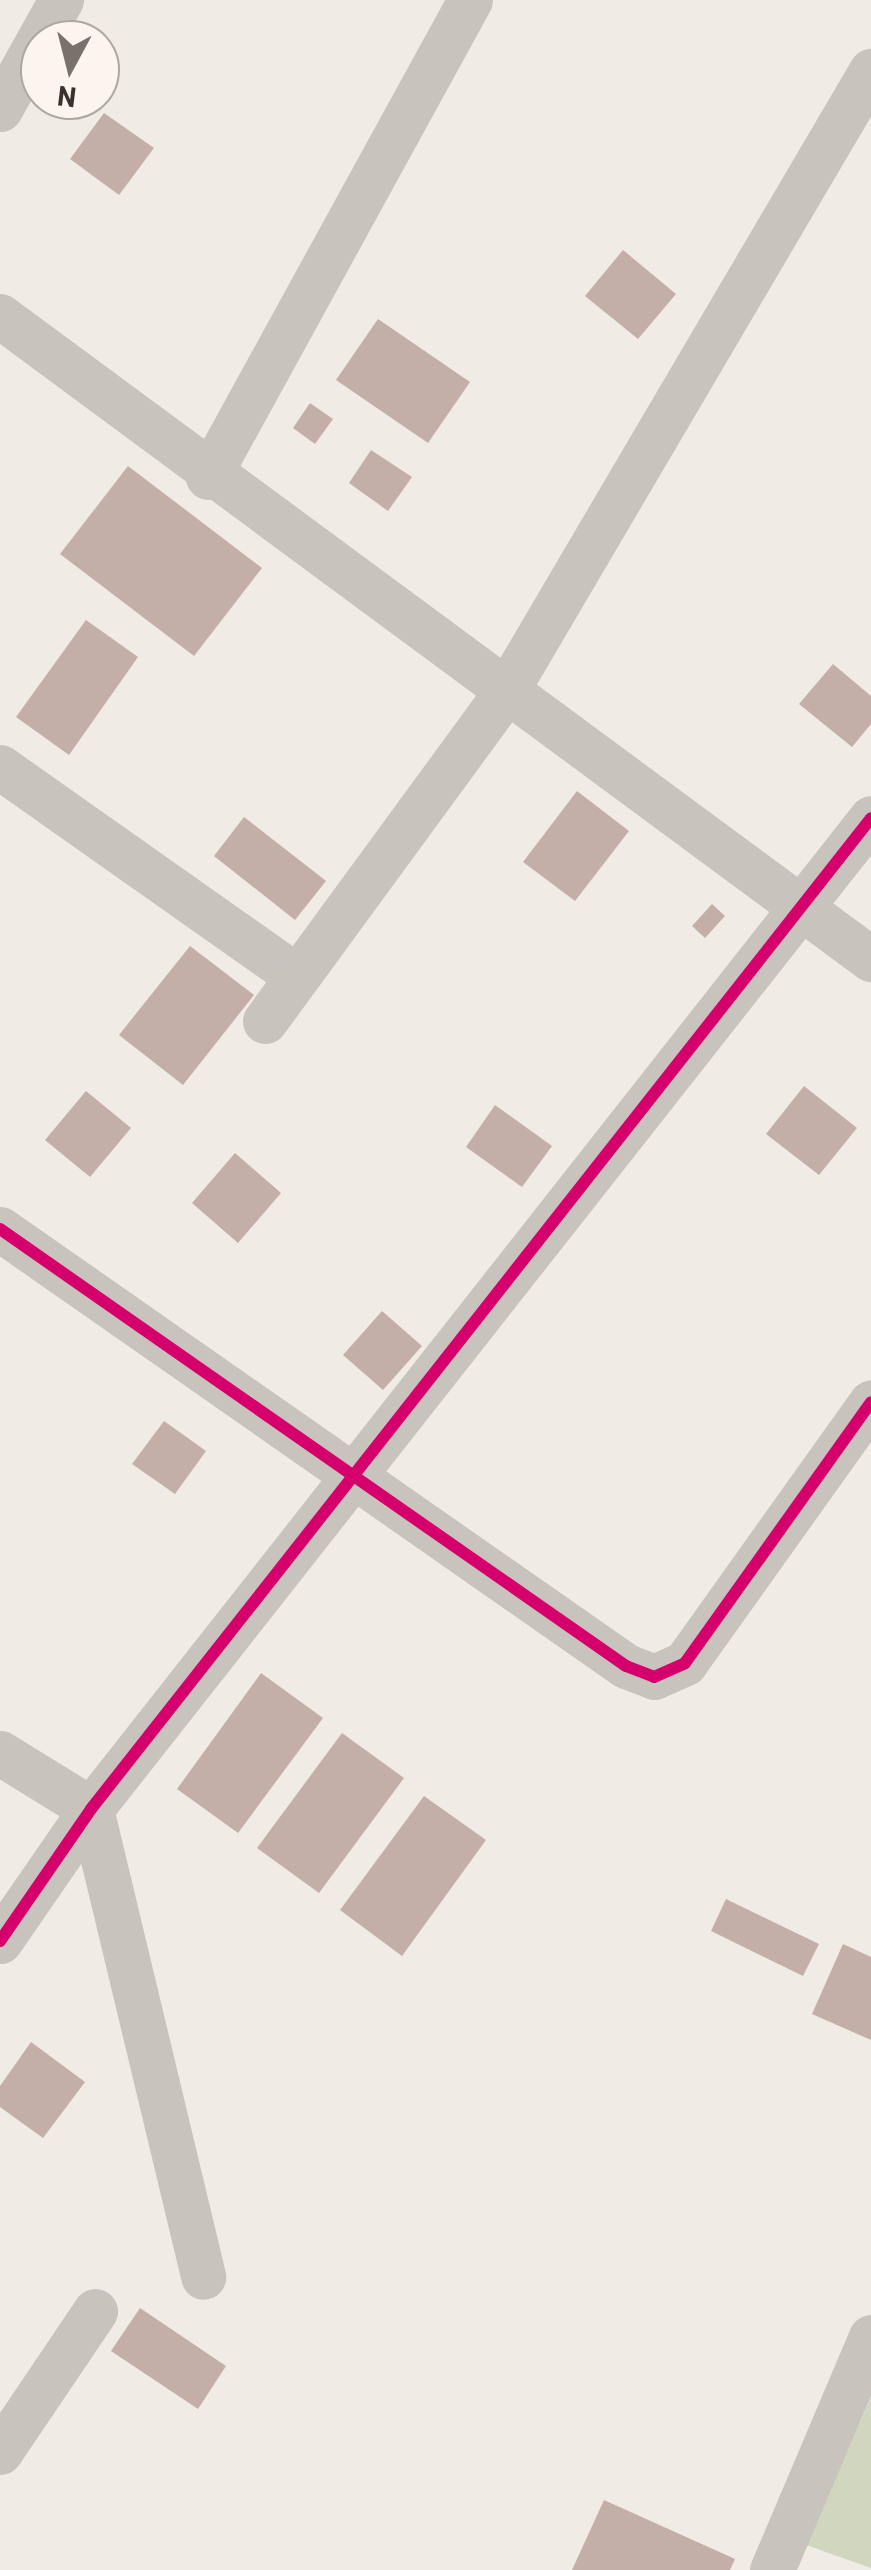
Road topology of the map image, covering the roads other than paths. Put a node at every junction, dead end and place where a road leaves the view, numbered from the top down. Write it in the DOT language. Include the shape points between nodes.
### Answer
graph roads {
  1 [pos="61,0"];
  2 [pos="470,0"];
  3 [pos="871,71"];
  4 [pos="0,109"];
  5 [pos="0,316"];
  6 [pos="208,477"];
  7 [pos="505,694"];
  8 [pos="0,767"];
  9 [pos="871,818"];
  10 [pos="799,915"];
  11 [pos="871,959"];
  12 [pos="295,975"];
  13 [pos="266,1021"];
  14 [pos="0,1229"];
  15 [pos="871,1402"];
  16 [pos="357,1478"];
  17 [pos="0,1753"];
  18 [pos="91,1809"];
  19 [pos="0,1941"];
  20 [pos="203,2277"];
  21 [pos="94,2311"];
  22 [pos="871,2337"];
  23 [pos="0,2452"];
  24 [pos="772,2570"];
  1 -- 4 [label="street"];
  2 -- 6 [label="street"];
  3 -- 7 [label="street"];
  5 -- 6 [label="street"];
  6 -- 7 [label="street"];
  7 -- 10 [label="street"];
  7 -- 12 [label="street"];
  8 -- 12 [label="street"];
  9 -- 10 [label="street"];
  10 -- 11 [label="street"];
  10 -- 16 [label="street"];
  12 -- 13 [label="street"];
  14 -- 16 [label="street"];
  15 -- 16 [label="street" via="685,1663 654,1677"];
  16 -- 18 [label="street"];
  17 -- 18 [label="street"];
  18 -- 19 [label="street"];
  18 -- 20 [label="street"];
  21 -- 23 [label="street"];
  22 -- 24 [label="street"];
}
